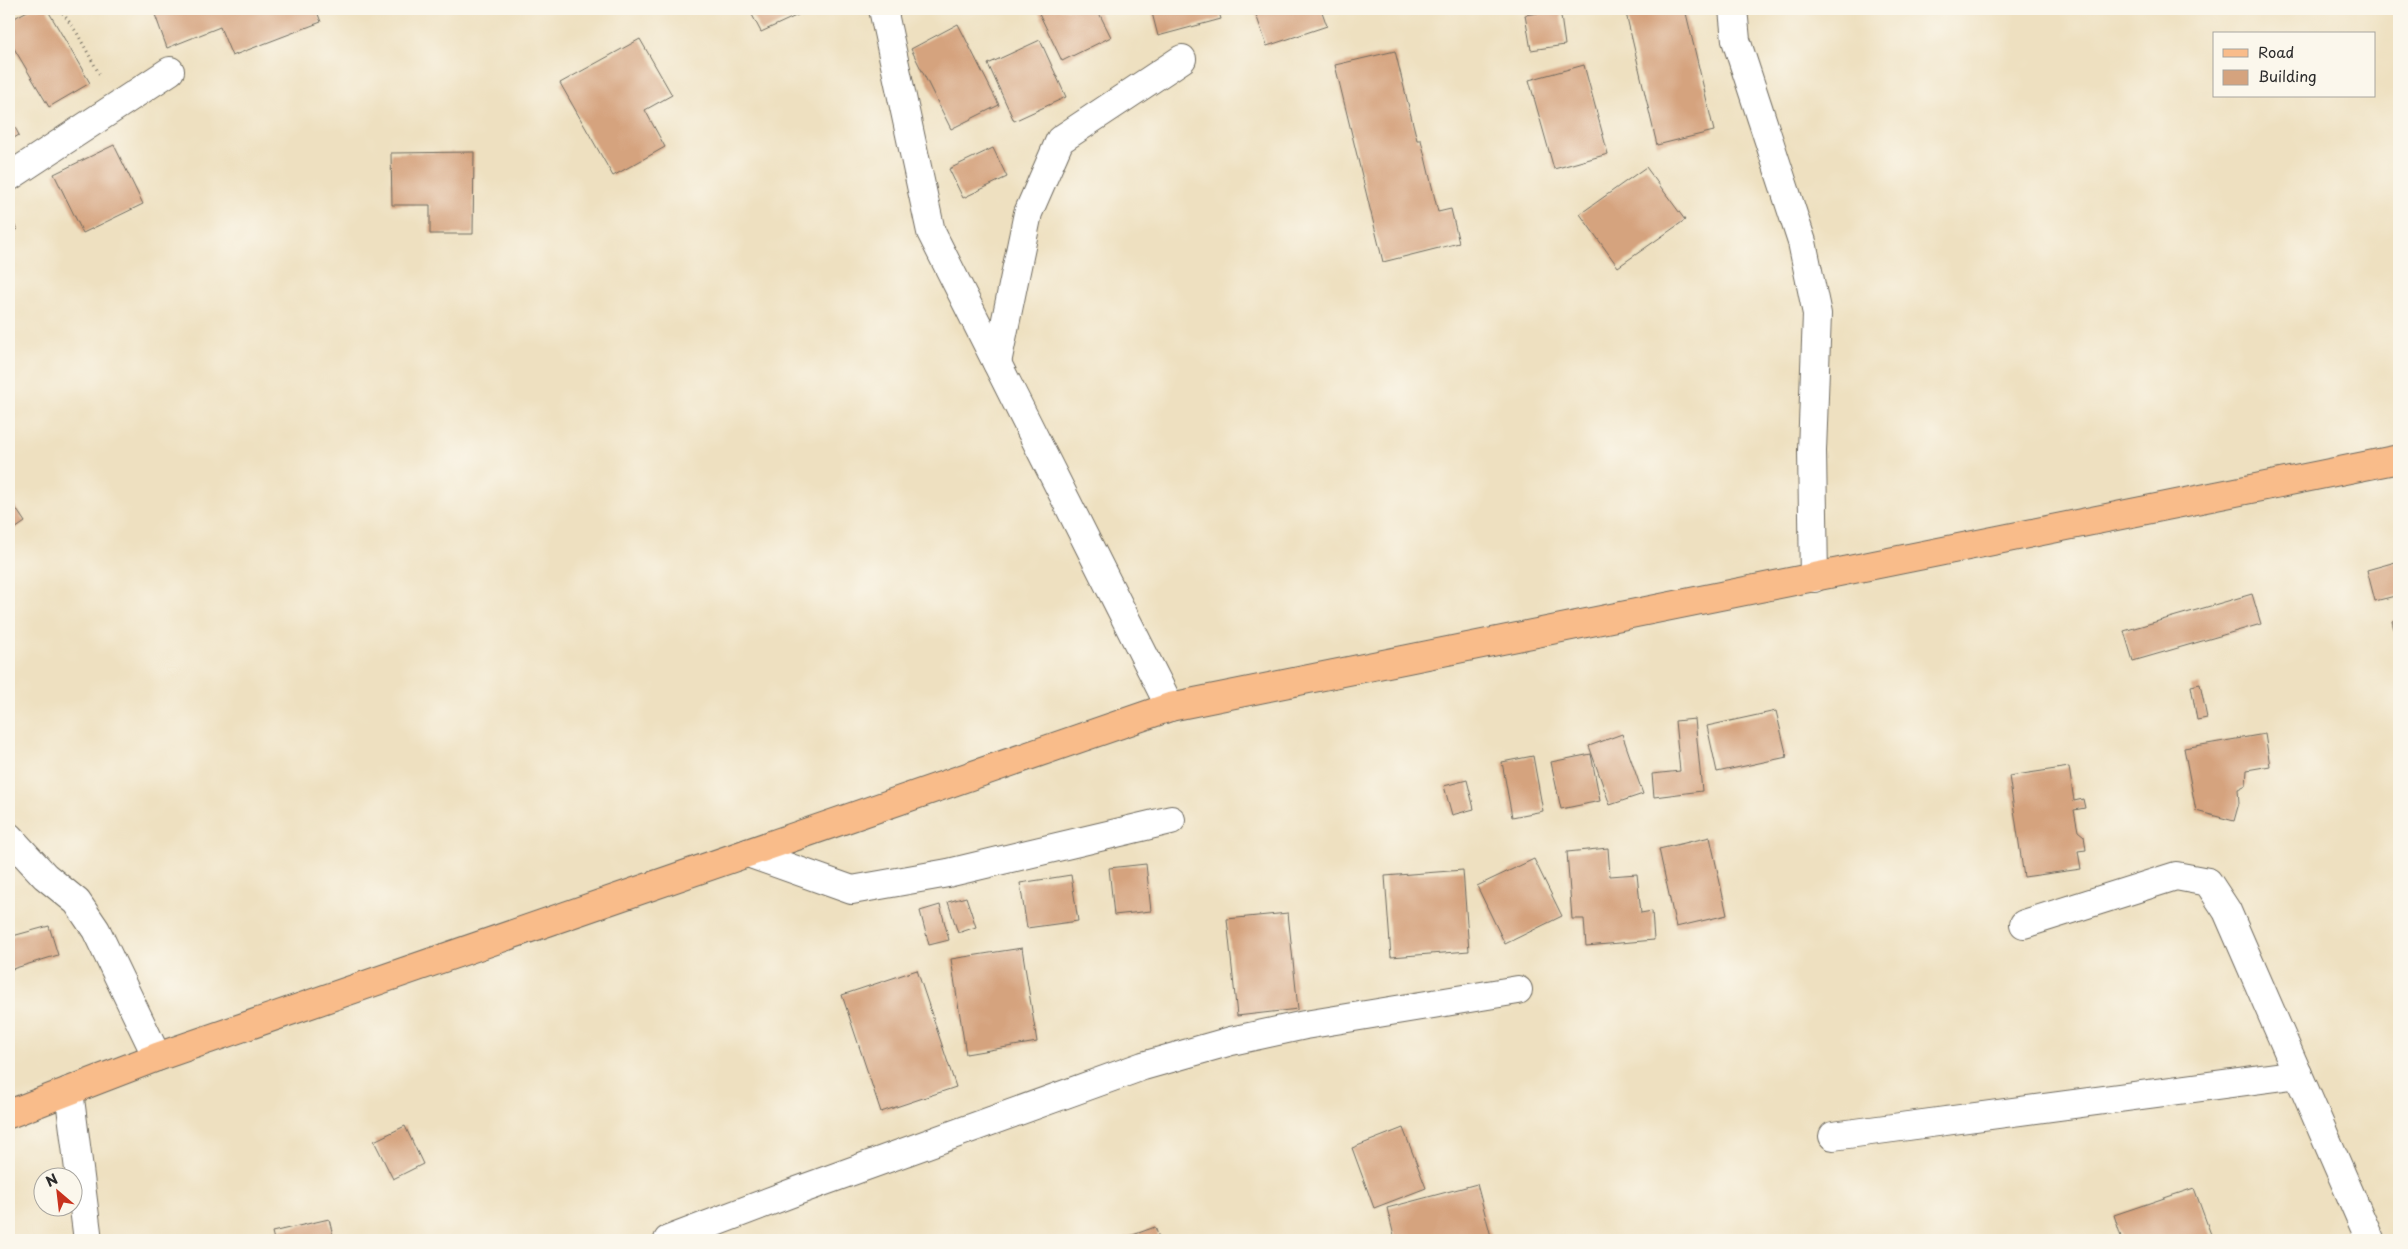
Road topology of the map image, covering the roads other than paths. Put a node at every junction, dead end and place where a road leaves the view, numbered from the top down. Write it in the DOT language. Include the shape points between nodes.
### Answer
graph roads {
  1 [pos="883,9"];
  2 [pos="1733,9"];
  3 [pos="1182,59"];
  4 [pos="170,71"];
  5 [pos="9,177"];
  6 [pos="997,363"];
  7 [pos="2399,459"];
  8 [pos="1814,578"];
  9 [pos="1170,707"];
  10 [pos="1171,820"];
  11 [pos="9,837"];
  12 [pos="748,853"];
  13 [pos="2024,924"];
  14 [pos="1518,990"];
  15 [pos="157,1057"];
  16 [pos="2298,1074"];
  17 [pos="69,1091"];
  18 [pos="9,1114"];
  19 [pos="1833,1136"];
  20 [pos="88,1240"];
  21 [pos="668,1240"];
  22 [pos="2370,1240"];
  1 -- 6 [label="street" via="931,232"];
  2 -- 8 [label="street" via="1736,40 1802,242 1817,314 1812,451"];
  3 -- 6 [label="street" via="1060,140 1028,213"];
  4 -- 5 [label="street"];
  6 -- 9 [label="street"];
  7 -- 8 [label="main road"];
  8 -- 9 [label="main road"];
  9 -- 12 [label="main road"];
  10 -- 12 [label="street" via="948,873 852,890"];
  11 -- 15 [label="street" via="46,876 77,902 96,930"];
  12 -- 15 [label="main road"];
  13 -- 16 [label="street" via="2176,876 2208,882 2227,911"];
  14 -- 21 [label="street" via="1305,1025 1231,1041 1143,1066"];
  15 -- 17 [label="main road"];
  16 -- 19 [label="street"];
  16 -- 22 [label="street"];
  17 -- 18 [label="main road"];
  17 -- 20 [label="street"];
}
